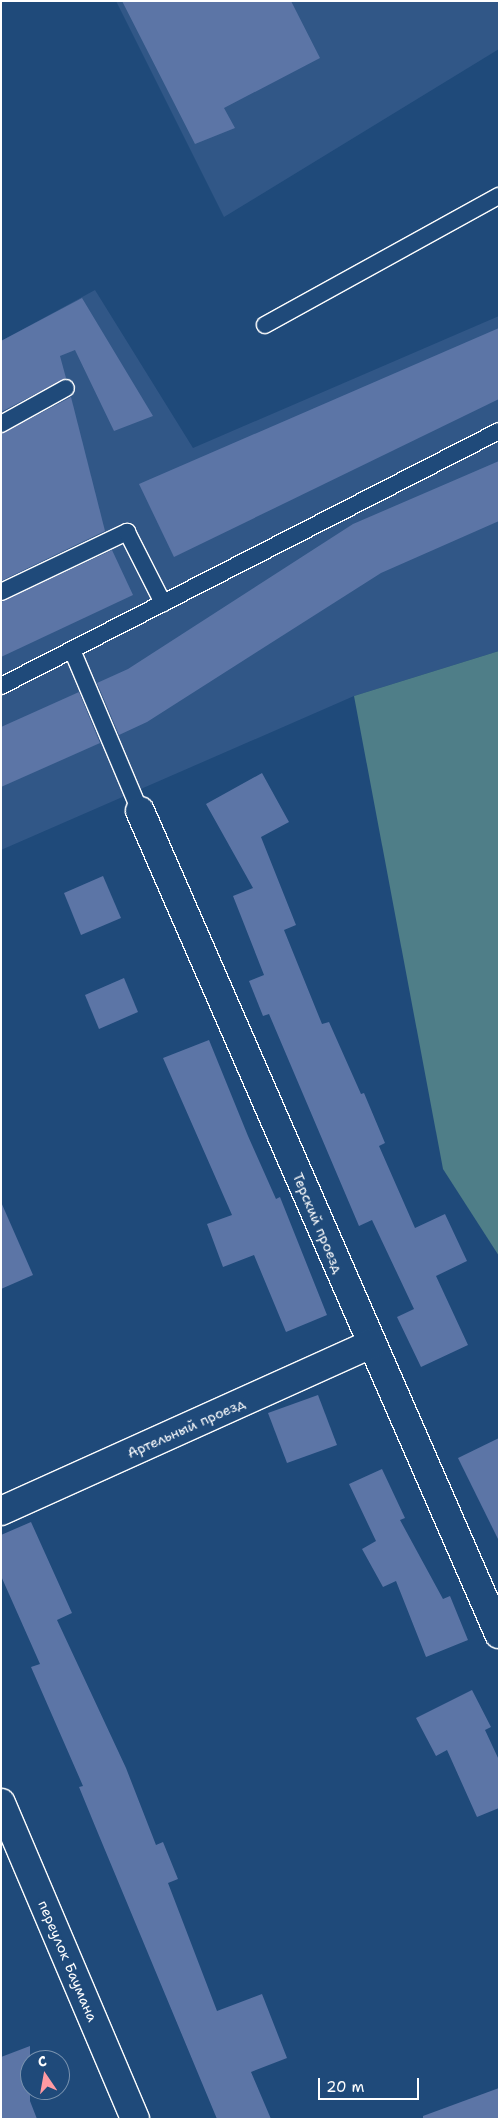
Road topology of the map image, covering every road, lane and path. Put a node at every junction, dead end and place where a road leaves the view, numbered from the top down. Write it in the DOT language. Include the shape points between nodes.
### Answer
graph roads {
  1 [pos="499,196"];
  2 [pos="265,325"];
  3 [pos="66,388"];
  4 [pos="1,424"];
  5 [pos="499,431"];
  6 [pos="1,592"];
  7 [pos="163,603"];
  8 [pos="72,650"];
  9 [pos="1,686"];
  10 [pos="140,811"];
  11 [pos="371,1344"];
  12 [pos="1,1511"];
  13 [pos="499,1634"];
  14 [pos="1,1803"];
  15 [pos="135,2119"];
  1 -- 2 [label="lane"];
  3 -- 4 [label="lane"];
  5 -- 7 [label="lane"];
  6 -- 7 [label="lane" via="127,532"];
  7 -- 8 [label="lane"];
  8 -- 9 [label="lane"];
  8 -- 10 [label="lane"];
  10 -- 11 [label="street, Терский проезд"];
  11 -- 12 [label="street, Артельный проезд"];
  11 -- 13 [label="street, Терский проезд"];
  14 -- 15 [label="street, переулок Баумана"];
}
